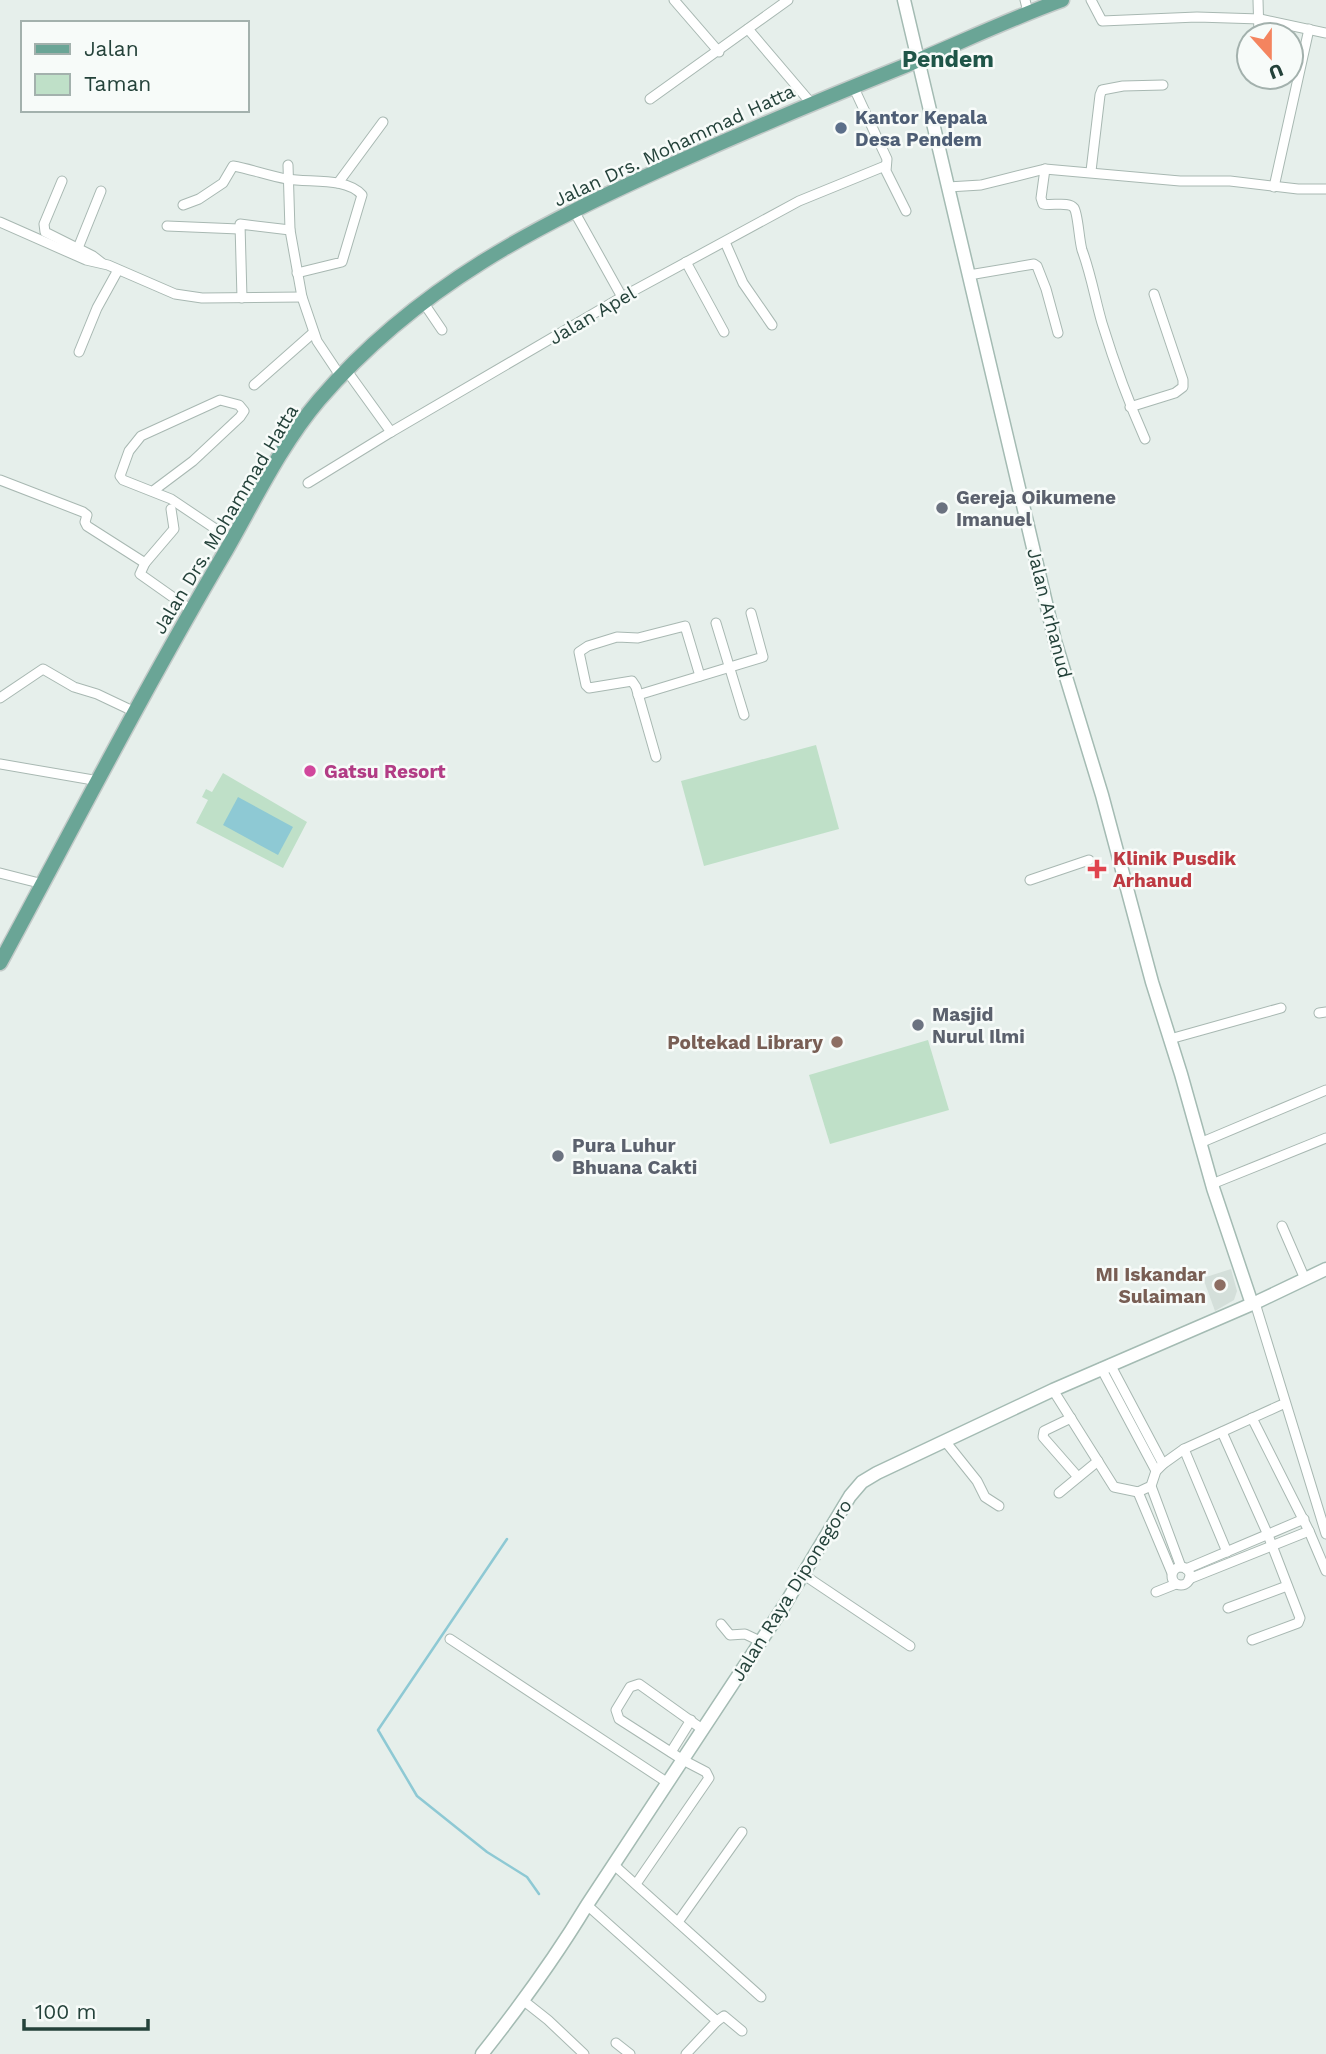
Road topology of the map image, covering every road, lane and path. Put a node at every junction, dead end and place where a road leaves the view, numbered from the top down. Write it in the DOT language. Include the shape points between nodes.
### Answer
graph roads {
  1 [pos="674,0"];
  2 [pos="788,0"];
  3 [pos="904,0"];
  4 [pos="1062,0"];
  5 [pos="1091,0"];
  6 [pos="1258,0"];
  7 [pos="1027,6"];
  8 [pos="1260,19"];
  9 [pos="748,29"];
  10 [pos="1309,29"];
  11 [pos="1326,33"];
  12 [pos="719,52"];
  13 [pos="920,59"];
  14 [pos="1163,85"];
  15 [pos="853,86"];
  16 [pos="650,99"];
  17 [pos="811,103"];
  18 [pos="383,122"];
  19 [pos="288,165"];
  20 [pos="886,166"];
  21 [pos="1045,169"];
  22 [pos="1091,171"];
  23 [pos="289,179"];
  24 [pos="62,181"];
  25 [pos="338,183"];
  26 [pos="948,187"];
  27 [pos="1274,187"];
  28 [pos="1326,189"];
  29 [pos="101,191"];
  30 [pos="183,205"];
  31 [pos="574,211"];
  32 [pos="906,211"];
  33 [pos="0,222"];
  34 [pos="167,226"];
  35 [pos="239,229"];
  36 [pos="289,230"];
  37 [pos="724,242"];
  38 [pos="78,248"];
  39 [pos="686,262"];
  40 [pos="103,264"];
  41 [pos="118,270"];
  42 [pos="298,273"];
  43 [pos="969,275"];
  44 [pos="1154,294"];
  45 [pos="302,297"];
  46 [pos="622,297"];
  47 [pos="242,298"];
  48 [pos="423,302"];
  49 [pos="772,325"];
  50 [pos="442,330"];
  51 [pos="724,332"];
  52 [pos="1058,333"];
  53 [pos="315,336"];
  54 [pos="79,352"];
  55 [pos="344,374"];
  56 [pos="254,385"];
  57 [pos="1130,407"];
  58 [pos="391,432"];
  59 [pos="1145,439"];
  60 [pos="0,480"];
  61 [pos="308,484"];
  62 [pos="157,492"];
  63 [pos="171,504"];
  64 [pos="232,540"];
  65 [pos="145,563"];
  66 [pos="191,610"];
  67 [pos="751,613"];
  68 [pos="716,623"];
  69 [pos="729,668"];
  70 [pos="700,676"];
  71 [pos="638,695"];
  72 [pos="0,698"];
  73 [pos="135,712"];
  74 [pos="744,715"];
  75 [pos="656,757"];
  76 [pos="0,764"];
  77 [pos="99,781"];
  78 [pos="1089,860"];
  79 [pos="0,873"];
  80 [pos="1030,880"];
  81 [pos="43,884"];
  82 [pos="0,963"];
  83 [pos="1281,1008"];
  84 [pos="1170,1039"];
  85 [pos="1326,1090"];
  86 [pos="1326,1138"];
  87 [pos="1200,1143"];
  88 [pos="1212,1184"];
  89 [pos="1282,1226"];
  90 [pos="1326,1269"];
  91 [pos="1305,1279"];
  92 [pos="1253,1303"];
  93 [pos="1106,1366"];
  94 [pos="1052,1390"];
  95 [pos="1281,1405"];
  96 [pos="1252,1418"];
  97 [pos="1071,1419"];
  98 [pos="1222,1432"];
  99 [pos="945,1441"];
  100 [pos="1184,1449"];
  101 [pos="1097,1461"];
  102 [pos="1159,1468"];
  103 [pos="1078,1477"];
  104 [pos="1151,1486"];
  105 [pos="1138,1492"];
  106 [pos="1059,1493"];
  107 [pos="999,1506"];
  108 [pos="1304,1519"];
  109 [pos="1310,1531"];
  110 [pos="1326,1534"];
  111 [pos="1268,1535"];
  112 [pos="1272,1546"];
  113 [pos="1227,1552"];
  114 [pos="1180,1570"];
  115 [pos="1326,1571"];
  116 [pos="804,1575"];
  117 [pos="1189,1580"];
  118 [pos="1176,1584"];
  119 [pos="1287,1587"];
  120 [pos="1156,1592"];
  121 [pos="1228,1608"];
  122 [pos="721,1624"];
  123 [pos="450,1639"];
  124 [pos="1252,1640"];
  125 [pos="760,1642"];
  126 [pos="910,1646"];
  127 [pos="691,1720"];
  128 [pos="702,1729"];
  129 [pos="671,1752"];
  130 [pos="683,1760"];
  131 [pos="668,1783"];
  132 [pos="742,1832"];
  133 [pos="614,1865"];
  134 [pos="636,1884"];
  135 [pos="587,1905"];
  136 [pos="678,1922"];
  137 [pos="761,1997"];
  138 [pos="524,2001"];
  139 [pos="717,2021"];
  140 [pos="742,2031"];
  141 [pos="616,2043"];
  142 [pos="482,2054"];
  143 [pos="584,2054"];
  144 [pos="630,2054"];
  145 [pos="686,2054"];
  1 -- 12 [label="street"];
  2 -- 9 [label="street"];
  3 -- 13 [label="street, Jalan Arhanud"];
  4 -- 7 [label="main road, Jalan Drs. Mohammad Hatta"];
  5 -- 8 [label="street" via="1102,21"];
  6 -- 8 [label="street"];
  7 -- 13 [label="main road, Jalan Drs. Mohammad Hatta"];
  8 -- 10 [label="street"];
  9 -- 12 [label="street"];
  9 -- 17 [label="street"];
  10 -- 11 [label="street"];
  10 -- 27 [label="street"];
  12 -- 16 [label="street"];
  13 -- 15 [label="main road, Jalan Drs. Mohammad Hatta"];
  13 -- 26 [label="street, Jalan Arhanud"];
  14 -- 22 [label="street" via="1102,89"];
  15 -- 17 [label="main road, Jalan Drs. Mohammad Hatta"];
  15 -- 20 [label="street" via="887,159"];
  17 -- 31 [label="main road, Jalan Drs. Mohammad Hatta"];
  18 -- 25 [label="street"];
  19 -- 23 [label="street"];
  20 -- 32 [label="street"];
  20 -- 37 [label="street, Jalan Apel" via="799,201"];
  21 -- 22 [label="street"];
  21 -- 26 [label="street" via="981,185"];
  21 -- 57 [label="street" via="1044,204 1067,204 1076,212 1078,237 1101,321"];
  22 -- 27 [label="street"];
  23 -- 25 [label="street"];
  23 -- 30 [label="street" via="233,166 223,183"];
  23 -- 36 [label="street"];
  24 -- 38 [label="street" via="44,228"];
  25 -- 42 [label="street" via="362,195 345,257 336,265"];
  26 -- 43 [label="street, Jalan Arhanud"];
  27 -- 28 [label="street"];
  29 -- 38 [label="street"];
  31 -- 46 [label="street"];
  31 -- 48 [label="main road, Jalan Drs. Mohammad Hatta" via="496,252"];
  33 -- 40 [label="street"];
  34 -- 35 [label="street"];
  35 -- 36 [label="street" via="242,223"];
  35 -- 47 [label="street"];
  36 -- 42 [label="street"];
  37 -- 39 [label="street, Jalan Apel"];
  37 -- 49 [label="street" via="743,283"];
  38 -- 40 [label="street"];
  39 -- 46 [label="street, Jalan Apel"];
  39 -- 51 [label="street"];
  40 -- 41 [label="street"];
  41 -- 47 [label="street" via="175,294"];
  41 -- 54 [label="street"];
  42 -- 45 [label="street"];
  43 -- 52 [label="street" via="1034,264"];
  43 -- 84 [label="street, Jalan Arhanud" via="1055,641"];
  44 -- 57 [label="street" via="1183,387"];
  45 -- 47 [label="street"];
  45 -- 53 [label="street"];
  46 -- 58 [label="street, Jalan Apel"];
  48 -- 50 [label="street"];
  48 -- 55 [label="main road, Jalan Drs. Mohammad Hatta"];
  53 -- 55 [label="street"];
  53 -- 56 [label="street"];
  55 -- 58 [label="street"];
  55 -- 64 [label="main road, Jalan Drs. Mohammad Hatta" via="297,429"];
  57 -- 59 [label="street"];
  58 -- 61 [label="street, Jalan Apel"];
  60 -- 65 [label="street" via="83,512 87,526"];
  62 -- 62 [label="street" via="120,476 138,438 220,400 243,408 240,417"];
  62 -- 63 [label="street"];
  63 -- 64 [label="street"];
  63 -- 65 [label="street" via="174,529"];
  64 -- 66 [label="main road, Jalan Drs. Mohammad Hatta"];
  65 -- 66 [label="street" via="140,574"];
  66 -- 73 [label="main road, Jalan Drs. Mohammad Hatta"];
  67 -- 69 [label="street" via="763,657"];
  68 -- 69 [label="street"];
  69 -- 70 [label="street"];
  69 -- 74 [label="street"];
  70 -- 71 [label="street"];
  70 -- 71 [label="street" via="685,626 581,649 589,688 628,680"];
  71 -- 75 [label="street"];
  72 -- 73 [label="street" via="45,669 74,687"];
  73 -- 77 [label="main road, Jalan Drs. Mohammad Hatta"];
  76 -- 77 [label="street"];
  77 -- 81 [label="main road, Jalan Drs. Mohammad Hatta"];
  78 -- 80 [label="street"];
  79 -- 81 [label="street"];
  81 -- 82 [label="main road, Jalan Drs. Mohammad Hatta"];
  83 -- 84 [label="street"];
  84 -- 87 [label="street, Jalan Arhanud"];
  85 -- 87 [label="street"];
  86 -- 88 [label="street"];
  87 -- 88 [label="street, Jalan Arhanud"];
  88 -- 92 [label="street, Jalan Arhanud"];
  89 -- 91 [label="street"];
  90 -- 91 [label="street, Jalan Raya Diponegoro"];
  91 -- 92 [label="street, Jalan Raya Diponegoro"];
  92 -- 93 [label="street, Jalan Raya Diponegoro"];
  92 -- 110 [label="street"];
  93 -- 94 [label="street, Jalan Raya Diponegoro"];
  93 -- 102 [label="street"];
  94 -- 97 [label="street"];
  94 -- 99 [label="street, Jalan Raya Diponegoro"];
  95 -- 96 [label="street"];
  96 -- 98 [label="street"];
  96 -- 108 [label="street"];
  97 -- 101 [label="street"];
  97 -- 103 [label="street" via="1044,1431 1043,1437"];
  98 -- 100 [label="street"];
  98 -- 111 [label="street"];
  99 -- 107 [label="street" via="982,1494"];
  99 -- 116 [label="street, Jalan Raya Diponegoro" via="862,1482"];
  100 -- 102 [label="street"];
  100 -- 113 [label="street"];
  101 -- 103 [label="street"];
  101 -- 105 [label="street" via="1114,1487"];
  102 -- 104 [label="street"];
  103 -- 106 [label="street"];
  104 -- 105 [label="street"];
  104 -- 114 [label="street"];
  105 -- 114 [label="street"];
  108 -- 109 [label="street"];
  108 -- 111 [label="street"];
  109 -- 112 [label="street"];
  109 -- 115 [label="street"];
  111 -- 112 [label="street"];
  111 -- 113 [label="street"];
  112 -- 117 [label="street"];
  112 -- 119 [label="street"];
  113 -- 114 [label="street"];
  114 -- 117 [label="street" via="1189,1573"];
  114 -- 118 [label="street" via="1172,1579"];
  116 -- 125 [label="street, Jalan Raya Diponegoro"];
  116 -- 126 [label="street"];
  117 -- 118 [label="street"];
  118 -- 120 [label="street"];
  119 -- 121 [label="street"];
  119 -- 124 [label="street" via="1299,1621"];
  122 -- 125 [label="street" via="730,1635 745,1634"];
  123 -- 131 [label="street"];
  125 -- 128 [label="street, Jalan Raya Diponegoro"];
  127 -- 128 [label="street"];
  127 -- 129 [label="street"];
  127 -- 129 [label="street" via="639,1684 630,1687 615,1714"];
  128 -- 130 [label="street, Jalan Raya Diponegoro"];
  129 -- 130 [label="street"];
  130 -- 131 [label="street, Jalan Raya Diponegoro"];
  130 -- 134 [label="street" via="709,1778"];
  131 -- 133 [label="street, Jalan Raya Diponegoro"];
  132 -- 136 [label="street"];
  133 -- 134 [label="street"];
  133 -- 135 [label="street, Jalan Raya Diponegoro"];
  134 -- 136 [label="street"];
  135 -- 138 [label="street, Jalan Raya Diponegoro"];
  135 -- 139 [label="street"];
  136 -- 137 [label="street"];
  138 -- 142 [label="street, Jalan Raya Diponegoro"];
  138 -- 143 [label="street"];
  139 -- 140 [label="street" via="724,2016"];
  139 -- 145 [label="street"];
  141 -- 144 [label="street"];
}
